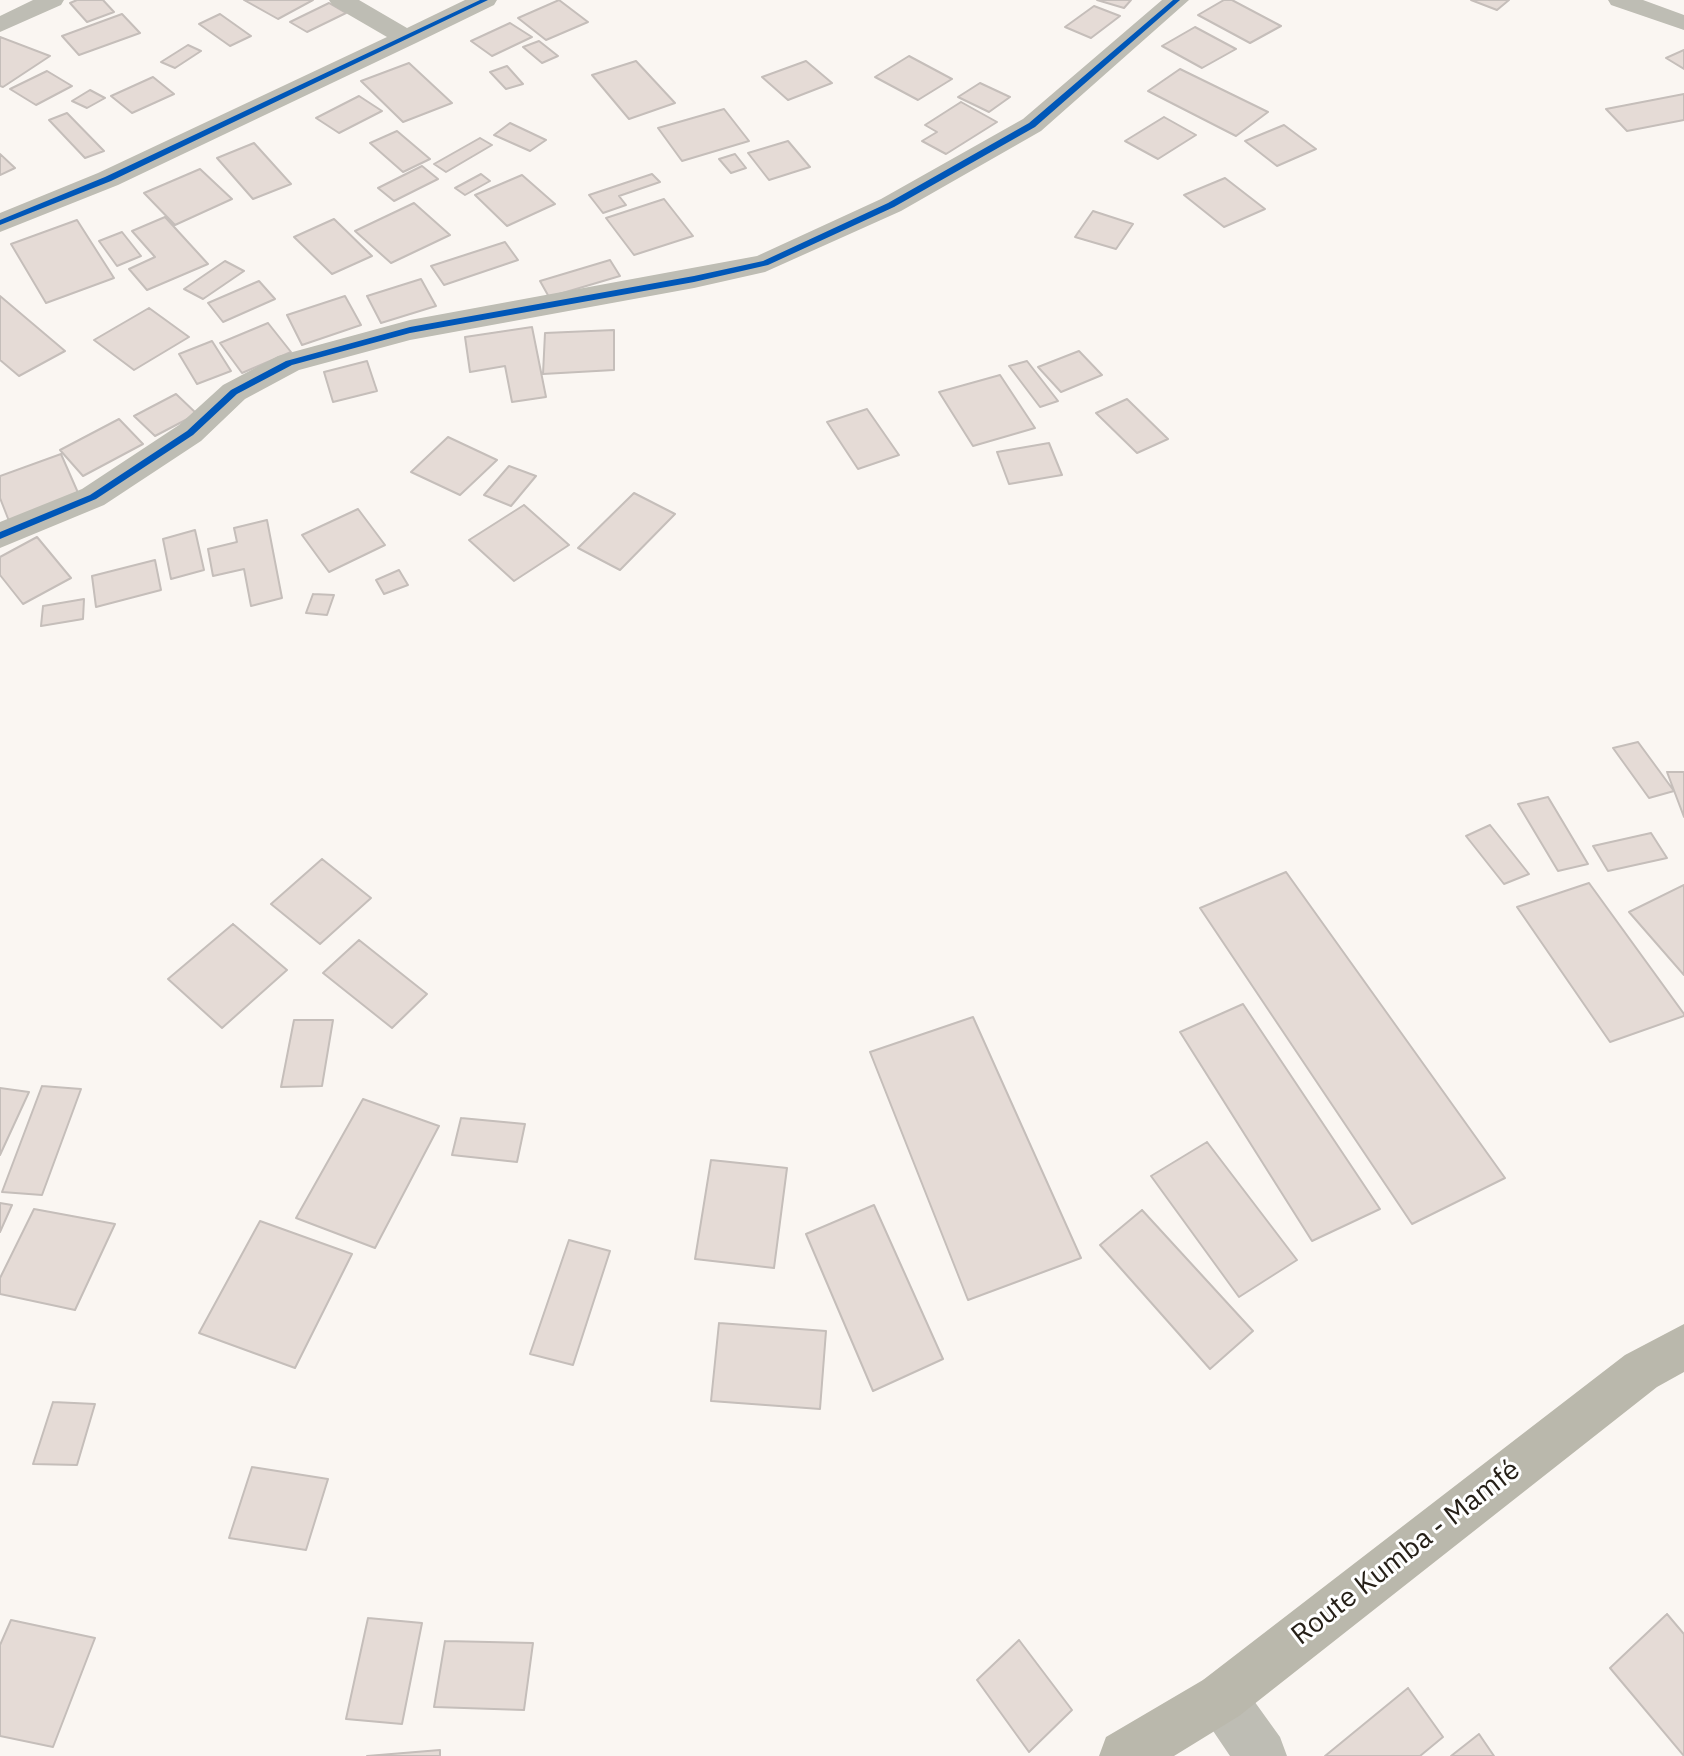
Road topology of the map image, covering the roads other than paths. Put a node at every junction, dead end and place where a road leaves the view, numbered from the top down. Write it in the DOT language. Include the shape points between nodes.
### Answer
graph roads {
  1 [pos="52,0"];
  2 [pos="341,0"];
  3 [pos="485,0"];
  4 [pos="1177,0"];
  5 [pos="1620,0"];
  6 [pos="1684,23"];
  7 [pos="0,25"];
  8 [pos="407,38"];
  9 [pos="0,223"];
  10 [pos="0,536"];
  11 [pos="1684,1347"];
  12 [pos="1221,1698"];
  13 [pos="1125,1756"];
  14 [pos="1261,1756"];
  1 -- 7 [label="street"];
  2 -- 8 [label="street"];
  3 -- 8 [label="street"];
  4 -- 10 [label="street" via="1032,125 891,205 765,262 410,330 289,363 234,392 191,433 93,496"];
  5 -- 6 [label="street"];
  8 -- 9 [label="street" via="108,179"];
  11 -- 12 [label="highway, Route Kumba - Mamfé" via="1641,1371"];
  12 -- 13 [label="highway, Route Kumba - Mamfé"];
  12 -- 14 [label="street"];
}
